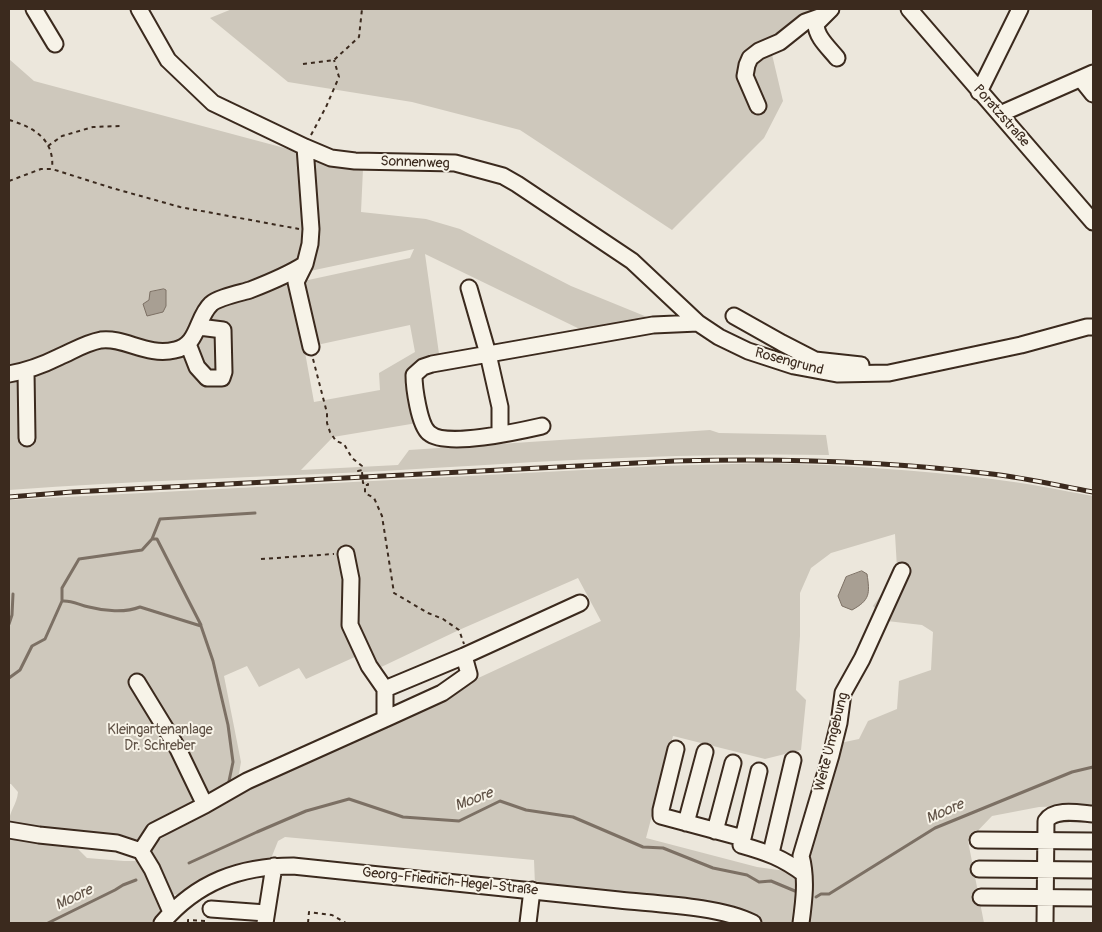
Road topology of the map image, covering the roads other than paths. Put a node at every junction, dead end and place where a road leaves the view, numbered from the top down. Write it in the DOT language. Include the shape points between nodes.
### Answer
graph roads {
  1 [pos="34,9"];
  2 [pos="139,9"];
  3 [pos="909,9"];
  4 [pos="1020,9"];
  5 [pos="827,12"];
  6 [pos="55,44"];
  7 [pos="838,58"];
  8 [pos="1087,76"];
  9 [pos="979,92"];
  10 [pos="1093,94"];
  11 [pos="758,106"];
  12 [pos="1000,114"];
  13 [pos="305,148"];
  14 [pos="1093,222"];
  15 [pos="305,264"];
  16 [pos="469,288"];
  17 [pos="734,316"];
  18 [pos="698,323"];
  19 [pos="199,327"];
  20 [pos="1093,327"];
  21 [pos="188,344"];
  22 [pos="311,347"];
  23 [pos="488,354"];
  24 [pos="26,371"];
  25 [pos="879,373"];
  26 [pos="9,374"];
  27 [pos="542,426"];
  28 [pos="500,434"];
  29 [pos="27,438"];
  30 [pos="346,554"];
  31 [pos="902,571"];
  32 [pos="580,602"];
  33 [pos="464,656"];
  34 [pos="137,682"];
  35 [pos="385,690"];
  36 [pos="385,719"];
  37 [pos="676,749"];
  38 [pos="705,752"];
  39 [pos="793,760"];
  40 [pos="733,763"];
  41 [pos="759,770"];
  42 [pos="205,805"];
  43 [pos="1093,814"];
  44 [pos="686,823"];
  45 [pos="9,830"];
  46 [pos="715,831"];
  47 [pos="743,838"];
  48 [pos="978,840"];
  49 [pos="1046,840"];
  50 [pos="1093,841"];
  51 [pos="141,851"];
  52 [pos="771,853"];
  53 [pos="274,866"];
  54 [pos="978,869"];
  55 [pos="1046,870"];
  56 [pos="1093,870"];
  57 [pos="804,874"];
  58 [pos="532,890"];
  59 [pos="981,896"];
  60 [pos="1046,897"];
  61 [pos="1093,898"];
  62 [pos="211,909"];
  63 [pos="166,918"];
  64 [pos="265,918"];
  65 [pos="528,923"];
  66 [pos="753,923"];
  67 [pos="801,923"];
  68 [pos="1045,923"];
  1 -- 6 [label="street"];
  2 -- 13 [label="street, Sonnenweg" via="168,60 213,103"];
  3 -- 9 [label="street, Poratzstraße"];
  4 -- 9 [label="street"];
  5 -- 7 [label="street" via="816,24 816,30"];
  5 -- 11 [label="street" via="805,22 780,42 750,58 745,76"];
  8 -- 10 [label="street"];
  8 -- 12 [label="street"];
  9 -- 12 [label="street, Poratzstraße"];
  12 -- 14 [label="street, Poratzstraße"];
  13 -- 15 [label="street" via="311,229"];
  13 -- 18 [label="street, Sonnenweg" via="331,158 455,163 503,176 632,261"];
  15 -- 19 [label="street" via="252,289 211,303"];
  15 -- 22 [label="street" via="296,282"];
  16 -- 23 [label="street"];
  17 -- 25 [label="street" via="815,360 869,366"];
  18 -- 23 [label="street" via="653,325"];
  18 -- 25 [label="street, Rosengrund" via="748,351 794,366 838,374"];
  19 -- 21 [label="street"];
  19 -- 21 [label="street" via="223,330 222,378 207,378 197,367"];
  20 -- 25 [label="street, Rosengrund"];
  21 -- 24 [label="street" via="161,352 103,340 86,344"];
  23 -- 28 [label="street" via="500,407"];
  23 -- 28 [label="street" via="432,364 414,375 414,380 420,416 431,435 450,440"];
  24 -- 26 [label="street"];
  24 -- 29 [label="street"];
  27 -- 28 [label="street"];
  30 -- 35 [label="street" via="351,579 350,625 369,666"];
  31 -- 57 [label="street, Weite Umgebung" via="843,693 831,756 801,856"];
  32 -- 33 [label="street"];
  33 -- 35 [label="street"];
  33 -- 36 [label="street" via="468,674 442,693"];
  34 -- 42 [label="street" via="178,748"];
  35 -- 36 [label="street"];
  36 -- 42 [label="street" via="247,781"];
  37 -- 44 [label="street" via="661,816"];
  38 -- 44 [label="street"];
  39 -- 52 [label="street"];
  40 -- 46 [label="street"];
  41 -- 47 [label="street"];
  42 -- 51 [label="street" via="154,831"];
  43 -- 49 [label="street" via="1052,815 1046,822"];
  44 -- 46 [label="street"];
  45 -- 51 [label="street" via="117,843"];
  46 -- 47 [label="street"];
  47 -- 52 [label="street" via="741,845"];
  48 -- 49 [label="street"];
  49 -- 50 [label="street"];
  49 -- 55 [label="street"];
  51 -- 63 [label="street" via="152,869"];
  52 -- 57 [label="street"];
  53 -- 58 [label="street, Georg-Friedrich-Hegel-Straße"];
  53 -- 63 [label="street, Georg-Friedrich-Hegel-Straße" via="218,880 195,892"];
  53 -- 64 [label="street"];
  54 -- 55 [label="street"];
  55 -- 56 [label="street"];
  55 -- 60 [label="street"];
  57 -- 67 [label="street, Weite Umgebung"];
  58 -- 65 [label="street"];
  58 -- 66 [label="street, Georg-Friedrich-Hegel-Straße" via="711,911"];
  59 -- 60 [label="street"];
  60 -- 61 [label="street"];
  60 -- 68 [label="street"];
  62 -- 64 [label="street"];
}
